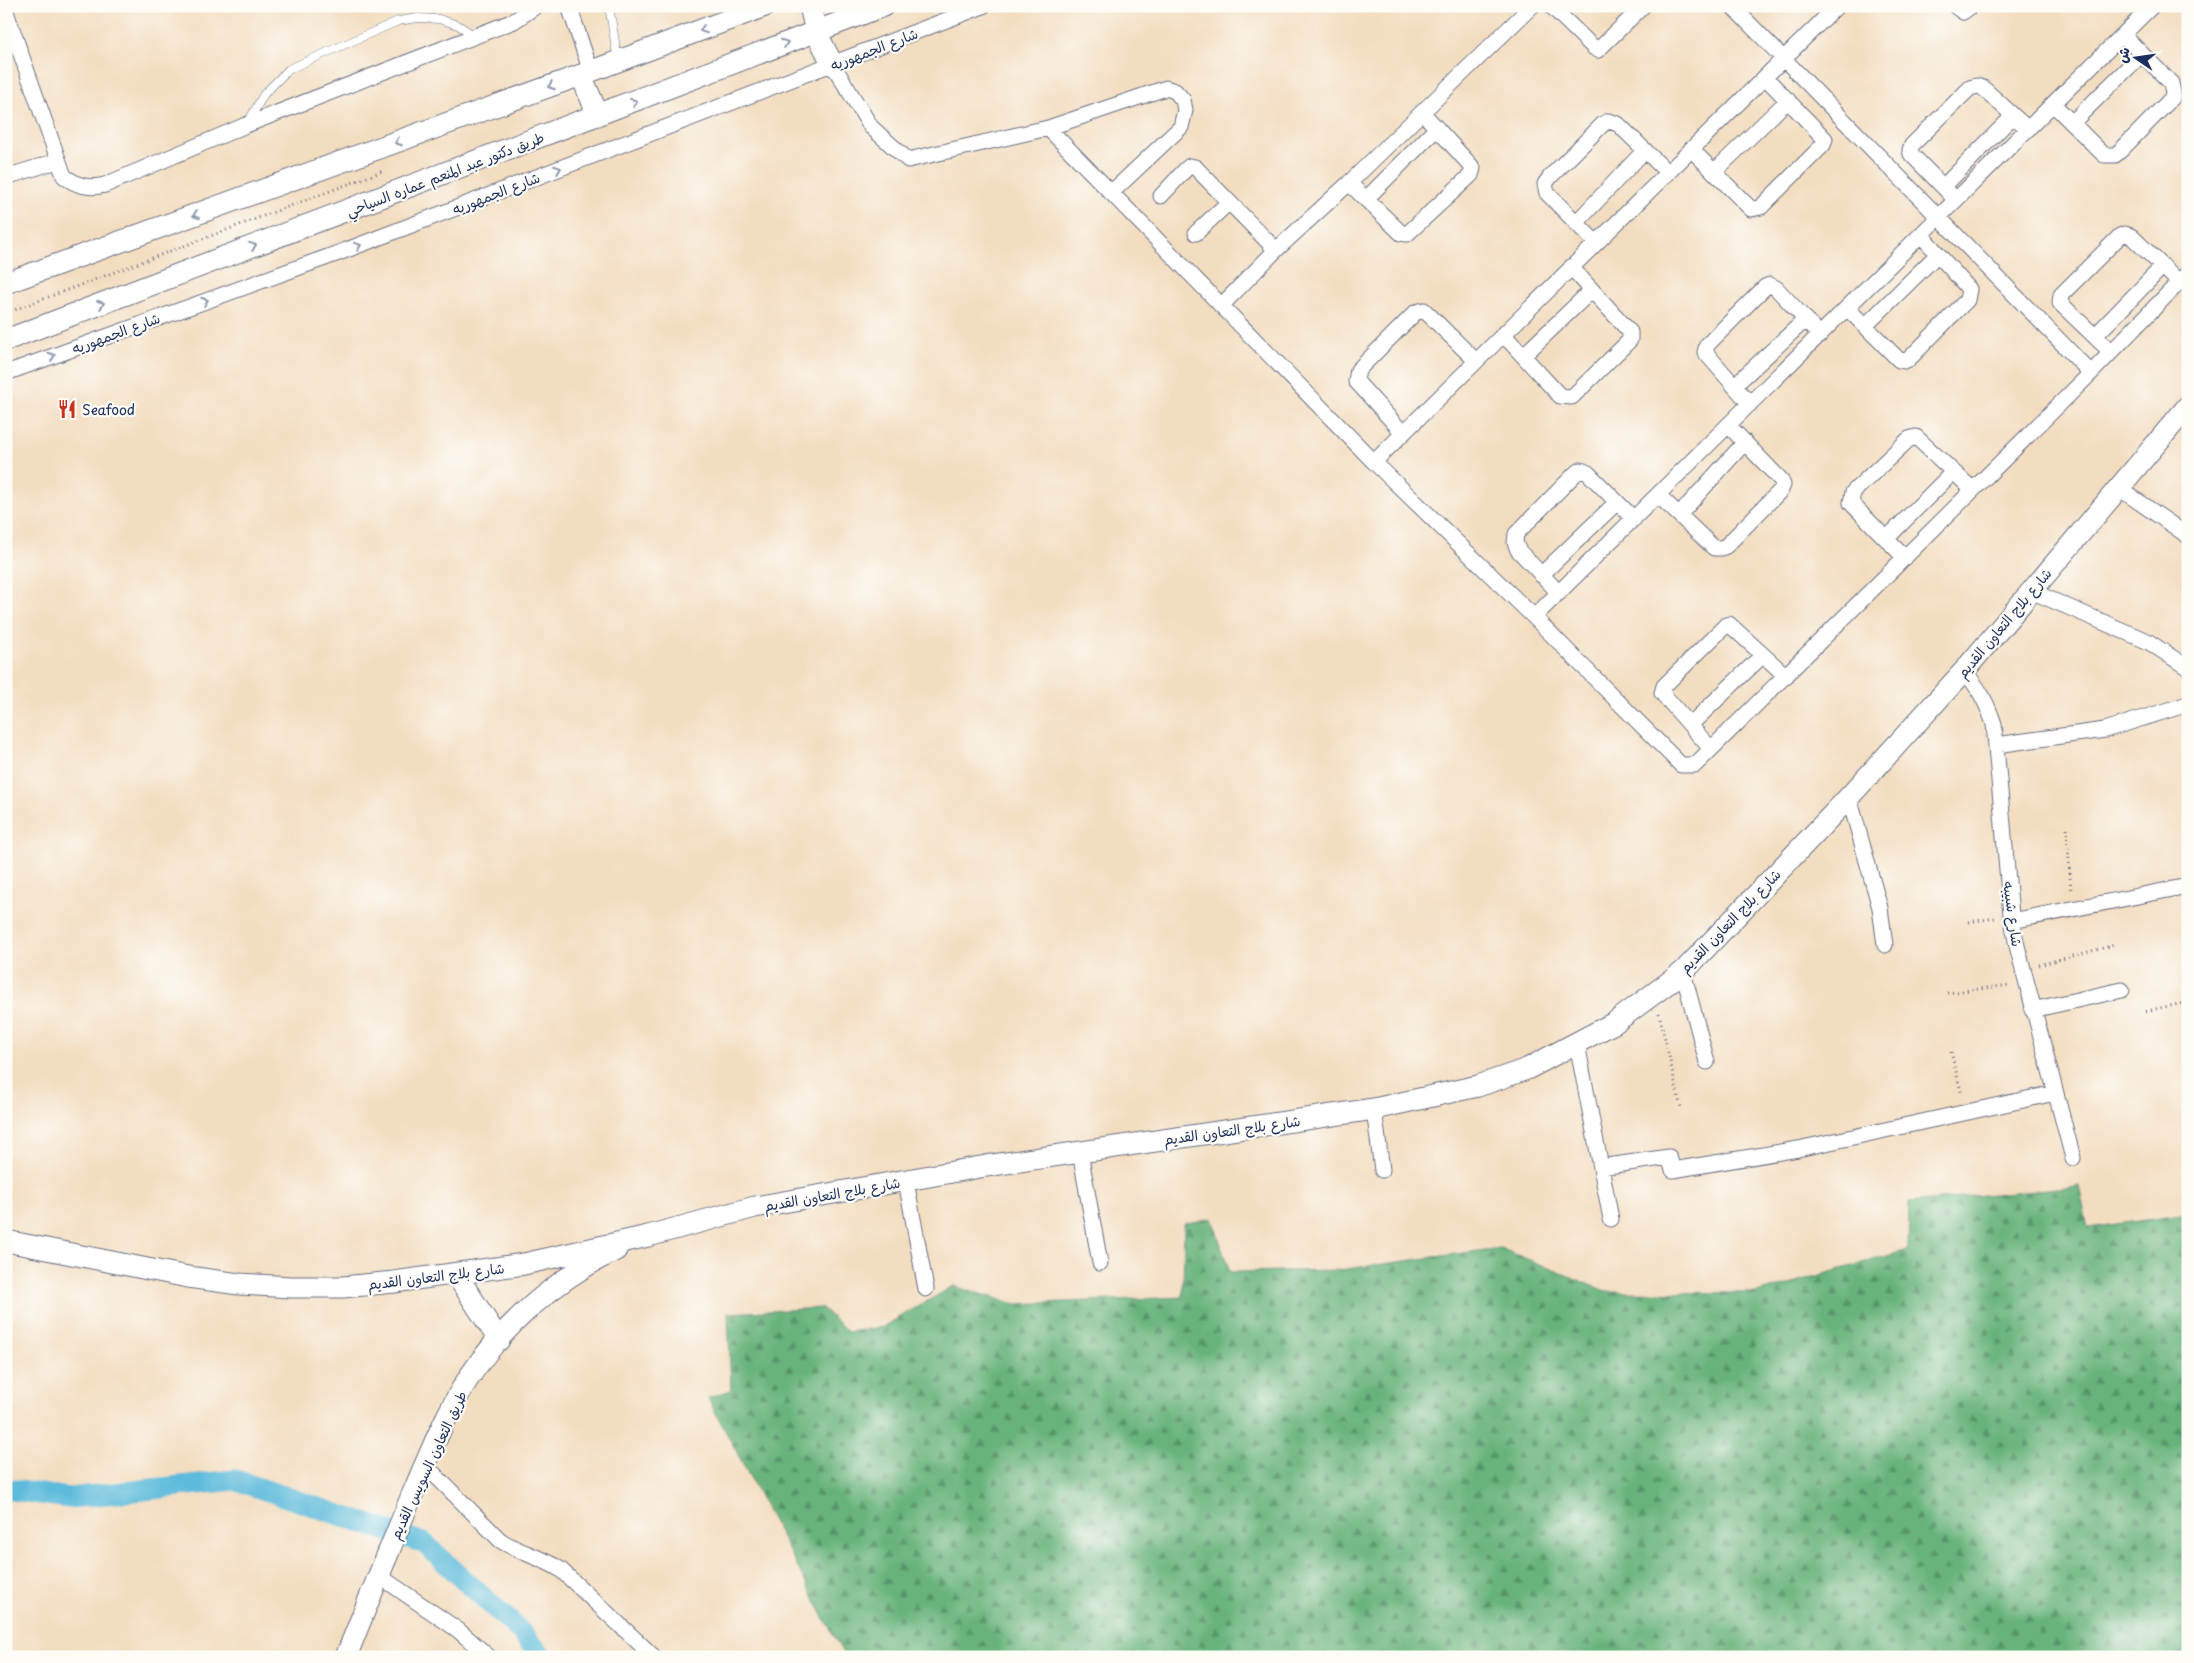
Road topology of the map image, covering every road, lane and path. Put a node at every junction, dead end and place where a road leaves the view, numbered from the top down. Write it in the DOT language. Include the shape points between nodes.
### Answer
graph roads {
  1 [pos="536,6"];
  2 [pos="569,6"];
  3 [pos="610,6"];
  4 [pos="765,6"];
  5 [pos="810,6"];
  6 [pos="883,6"];
  7 [pos="983,6"];
  8 [pos="1532,6"];
  9 [pos="1551,6"];
  10 [pos="1643,6"];
  11 [pos="1732,6"];
  12 [pos="1837,6"];
  13 [pos="1954,6"];
  14 [pos="1971,6"];
  15 [pos="2146,9"];
  16 [pos="6,12"];
  17 [pos="816,32"];
  18 [pos="2123,35"];
  19 [pos="475,36"];
  20 [pos="2142,54"];
  21 [pos="1785,58"];
  22 [pos="618,62"];
  23 [pos="833,64"];
  24 [pos="586,74"];
  25 [pos="1765,78"];
  26 [pos="1788,100"];
  27 [pos="2053,104"];
  28 [pos="1422,112"];
  29 [pos="598,116"];
  30 [pos="2013,116"];
  31 [pos="2072,123"];
  32 [pos="246,125"];
  33 [pos="1048,128"];
  34 [pos="1437,128"];
  35 [pos="2028,129"];
  36 [pos="1691,149"];
  37 [pos="1644,150"];
  38 [pos="57,161"];
  39 [pos="1714,172"];
  40 [pos="1668,173"];
  41 [pos="6,177"];
  42 [pos="1349,183"];
  43 [pos="1943,187"];
  44 [pos="1111,193"];
  45 [pos="1161,196"];
  46 [pos="1366,199"];
  47 [pos="1956,200"];
  48 [pos="1229,202"];
  49 [pos="1939,217"];
  50 [pos="1576,223"];
  51 [pos="1196,233"];
  52 [pos="1921,235"];
  53 [pos="1596,243"];
  54 [pos="1276,250"];
  55 [pos="1938,254"];
  56 [pos="2163,266"];
  57 [pos="1571,268"];
  58 [pos="2183,277"];
  59 [pos="6,283"];
  60 [pos="1592,290"];
  61 [pos="1221,306"];
  62 [pos="1847,308"];
  63 [pos="1806,319"];
  64 [pos="1865,326"];
  65 [pos="1503,334"];
  66 [pos="1820,335"];
  67 [pos="2095,336"];
  68 [pos="6,340"];
  69 [pos="2111,352"];
  70 [pos="1523,356"];
  71 [pos="1476,361"];
  72 [pos="6,373"];
  73 [pos="2091,373"];
  74 [pos="1734,386"];
  75 [pos="1750,404"];
  76 [pos="2188,406"];
  77 [pos="1728,425"];
  78 [pos="1403,433"];
  79 [pos="1744,442"];
  80 [pos="1374,462"];
  81 [pos="1954,472"];
  82 [pos="2119,488"];
  83 [pos="1973,490"];
  84 [pos="1658,495"];
  85 [pos="1617,502"];
  86 [pos="1679,515"];
  87 [pos="1634,519"];
  88 [pos="2188,536"];
  89 [pos="1886,539"];
  90 [pos="1905,558"];
  91 [pos="1541,575"];
  92 [pos="2031,591"];
  93 [pos="1559,593"];
  94 [pos="1534,617"];
  95 [pos="1763,655"];
  96 [pos="2188,668"];
  97 [pos="1964,671"];
  98 [pos="1786,676"];
  99 [pos="2188,704"];
  100 [pos="1690,725"];
  101 [pos="1996,745"];
  102 [pos="1712,749"];
  103 [pos="1849,796"];
  104 [pos="2067,828"];
  105 [pos="2188,886"];
  106 [pos="2072,909"];
  107 [pos="2012,918"];
  108 [pos="1969,922"];
  109 [pos="1885,945"];
  110 [pos="2114,945"];
  111 [pos="1682,972"];
  112 [pos="2023,976"];
  113 [pos="2122,990"];
  114 [pos="1655,992"];
  115 [pos="1947,993"];
  116 [pos="2188,1002"];
  117 [pos="2032,1010"];
  118 [pos="2146,1011"];
  119 [pos="1577,1044"];
  120 [pos="1951,1052"];
  121 [pos="1707,1062"];
  122 [pos="2055,1094"];
  123 [pos="1681,1108"];
  124 [pos="1374,1109"];
  125 [pos="1966,1113"];
  126 [pos="1080,1152"];
  127 [pos="2073,1158"];
  128 [pos="1601,1167"];
  129 [pos="1382,1170"];
  130 [pos="906,1181"];
  131 [pos="1612,1219"];
  132 [pos="648,1236"];
  133 [pos="6,1241"];
  134 [pos="1100,1263"];
  135 [pos="456,1274"];
  136 [pos="926,1289"];
  137 [pos="500,1340"];
  138 [pos="422,1473"];
  139 [pos="379,1574"];
  140 [pos="346,1657"];
  141 [pos="489,1657"];
  142 [pos="654,1657"];
  1 -- 19 [label="street" via="514,21"];
  2 -- 24 [label="street"];
  3 -- 22 [label="lane"];
  4 -- 22 [label="street, one-way"];
  5 -- 17 [label="street"];
  6 -- 17 [label="street, طريق دكتور عبد المنعم عماره السياحي"];
  7 -- 23 [label="street, شارع الجمهوريه"];
  8 -- 28 [label="street"];
  9 -- 10 [label="street" via="1598,50"];
  11 -- 21 [label="street"];
  12 -- 21 [label="street"];
  13 -- 14 [label="street" via="1963,12"];
  15 -- 18 [label="street"];
  16 -- 38 [label="street"];
  17 -- 23 [label="street"];
  29 -- 17 [label="street, طريق دكتور عبد المنعم عماره السياحي, one-way"];
  18 -- 20 [label="street"];
  18 -- 27 [label="street"];
  19 -- 32 [label="street"];
  19 -- 32 [label="lane" via="458,25 439,19 398,21 289,69 264,94"];
  20 -- 31 [label="street"];
  20 -- 31 [label="street" via="2171,83 2172,98 2120,151 2115,155 2104,155"];
  21 -- 25 [label="street"];
  21 -- 49 [label="street"];
  22 -- 24 [label="street"];
  23 -- 33 [label="street" via="871,127 908,160"];
  72 -- 23 [label="street, شارع الجمهوريه, one-way" via="336,254"];
  24 -- 29 [label="street"];
  24 -- 59 [label="street, one-way"];
  25 -- 26 [label="street"];
  25 -- 36 [label="street"];
  26 -- 39 [label="street"];
  26 -- 39 [label="street" via="1821,133 1823,145 1761,207 1751,209"];
  27 -- 31 [label="street"];
  27 -- 35 [label="street"];
  28 -- 34 [label="street"];
  28 -- 42 [label="street"];
  68 -- 29 [label="street, طريق دكتور عبد المنعم عماره السياحي, one-way"];
  30 -- 35 [label="street"];
  30 -- 43 [label="street"];
  30 -- 43 [label="street" via="1976,86 1970,88 1912,145 1911,154"];
  32 -- 38 [label="street" via="96,187 71,182"];
  33 -- 44 [label="street"];
  33 -- 44 [label="street" via="1166,88 1175,90 1183,100 1185,110 1181,127"];
  34 -- 46 [label="street"];
  34 -- 46 [label="street" via="1473,168 1471,175 1407,234"];
  35 -- 47 [label="street"];
  36 -- 39 [label="street"];
  36 -- 40 [label="street"];
  37 -- 40 [label="street"];
  37 -- 50 [label="street"];
  37 -- 50 [label="street" via="1618,124 1609,121 1602,124 1550,177 1546,184 1547,193"];
  38 -- 41 [label="street"];
  40 -- 53 [label="street"];
  42 -- 46 [label="street"];
  42 -- 54 [label="street"];
  43 -- 47 [label="street"];
  44 -- 61 [label="street"];
  45 -- 48 [label="street" via="1190,166 1195,167"];
  47 -- 49 [label="street"];
  48 -- 51 [label="street"];
  48 -- 54 [label="street"];
  49 -- 52 [label="street"];
  49 -- 73 [label="street"];
  50 -- 53 [label="street"];
  52 -- 55 [label="street"];
  52 -- 62 [label="street"];
  53 -- 57 [label="street"];
  54 -- 61 [label="street"];
  55 -- 64 [label="street"];
  55 -- 64 [label="street" via="1969,289 1969,295 1909,359 1899,360"];
  56 -- 58 [label="street"];
  56 -- 67 [label="street"];
  56 -- 67 [label="street" via="2125,234 2061,295 2060,303"];
  57 -- 60 [label="street"];
  57 -- 65 [label="street"];
  58 -- 69 [label="street"];
  60 -- 70 [label="street"];
  60 -- 70 [label="street" via="1631,337 1572,397 1560,396"];
  61 -- 80 [label="street"];
  62 -- 64 [label="street"];
  62 -- 66 [label="street"];
  63 -- 66 [label="street"];
  63 -- 74 [label="street"];
  63 -- 74 [label="street" via="1776,288 1765,287 1707,345 1705,352"];
  65 -- 70 [label="street"];
  65 -- 71 [label="street"];
  66 -- 75 [label="street"];
  67 -- 69 [label="street"];
  69 -- 73 [label="street"];
  71 -- 78 [label="street"];
  71 -- 78 [label="street" via="1424,310 1416,312 1358,370 1356,381"];
  73 -- 83 [label="street"];
  74 -- 75 [label="street"];
  75 -- 77 [label="street"];
  76 -- 82 [label="street, شارع بلاج التعاون القديم"];
  77 -- 79 [label="street"];
  77 -- 84 [label="street"];
  78 -- 80 [label="street"];
  79 -- 86 [label="street"];
  79 -- 86 [label="street" via="1781,480 1781,490 1721,548 1714,548"];
  80 -- 94 [label="street"];
  81 -- 83 [label="street"];
  81 -- 89 [label="street"];
  81 -- 89 [label="street" via="1916,437 1909,438 1853,492 1851,503"];
  82 -- 88 [label="street"];
  82 -- 92 [label="street, شارع بلاج التعاون القديم"];
  83 -- 90 [label="street"];
  84 -- 86 [label="street"];
  84 -- 87 [label="street"];
  85 -- 87 [label="street"];
  85 -- 91 [label="street"];
  85 -- 91 [label="street" via="1588,473 1581,470 1575,474 1516,534 1514,542 1518,550"];
  87 -- 93 [label="street"];
  89 -- 90 [label="street"];
  90 -- 98 [label="street"];
  91 -- 93 [label="street"];
  92 -- 96 [label="street" via="2149,642"];
  92 -- 97 [label="street, شارع بلاج التعاون القديم"];
  93 -- 94 [label="street"];
  94 -- 102 [label="street" via="1681,765 1696,765"];
  95 -- 98 [label="street"];
  95 -- 100 [label="street"];
  95 -- 100 [label="street" via="1732,626 1726,625 1661,691"];
  97 -- 101 [label="street, شارع شبيبه" via="1988,705"];
  97 -- 103 [label="street, شارع بلاج التعاون القديم"];
  98 -- 102 [label="street"];
  99 -- 101 [label="street" via="2104,730"];
  100 -- 102 [label="street"];
  101 -- 107 [label="street, شارع شبيبه"];
  103 -- 109 [label="street" via="1880,908"];
  103 -- 111 [label="street, شارع بلاج التعاون القديم"];
  104 -- 106 [label="path"];
  105 -- 106 [label="street"];
  106 -- 107 [label="street"];
  107 -- 108 [label="path"];
  107 -- 112 [label="street, شارع شبيبه"];
  110 -- 112 [label="path"];
  111 -- 114 [label="street, شارع بلاج التعاون القديم"];
  111 -- 121 [label="street"];
  112 -- 115 [label="path"];
  112 -- 117 [label="street, شارع شبيبه"];
  113 -- 117 [label="street"];
  114 -- 119 [label="street, شارع بلاج التعاون القديم" via="1614,1023"];
  114 -- 123 [label="path"];
  116 -- 118 [label="path"];
  117 -- 122 [label="street, شارع شبيبه"];
  119 -- 124 [label="street, شارع بلاج التعاون القديم" via="1527,1069 1478,1086"];
  119 -- 128 [label="street"];
  120 -- 125 [label="path"];
  122 -- 125 [label="street"];
  122 -- 127 [label="street, شارع شبيبه"];
  124 -- 126 [label="street, شارع بلاج التعاون القديم"];
  124 -- 129 [label="street"];
  125 -- 128 [label="street" via="1798,1149 1673,1170 1669,1157"];
  126 -- 130 [label="street, شارع بلاج التعاون القديم"];
  126 -- 134 [label="street"];
  128 -- 131 [label="street"];
  130 -- 132 [label="street, شارع بلاج التعاون القديم" via="755,1207"];
  130 -- 136 [label="street"];
  132 -- 135 [label="street, شارع بلاج التعاون القديم" via="524,1264"];
  132 -- 137 [label="street, طريق التعاون السويس القديم" via="579,1271 548,1293"];
  133 -- 135 [label="street, شارع بلاج التعاون القديم" via="188,1277 248,1284 343,1287"];
  135 -- 137 [label="street"];
  137 -- 138 [label="street, طريق التعاون السويس القديم" via="469,1378 448,1414"];
  138 -- 139 [label="street, طريق التعاون السويس القديم"];
  138 -- 142 [label="street" via="508,1546 561,1570"];
  139 -- 140 [label="street, طريق التعاون السويس القديم"];
  139 -- 141 [label="street" via="458,1630"];
}
